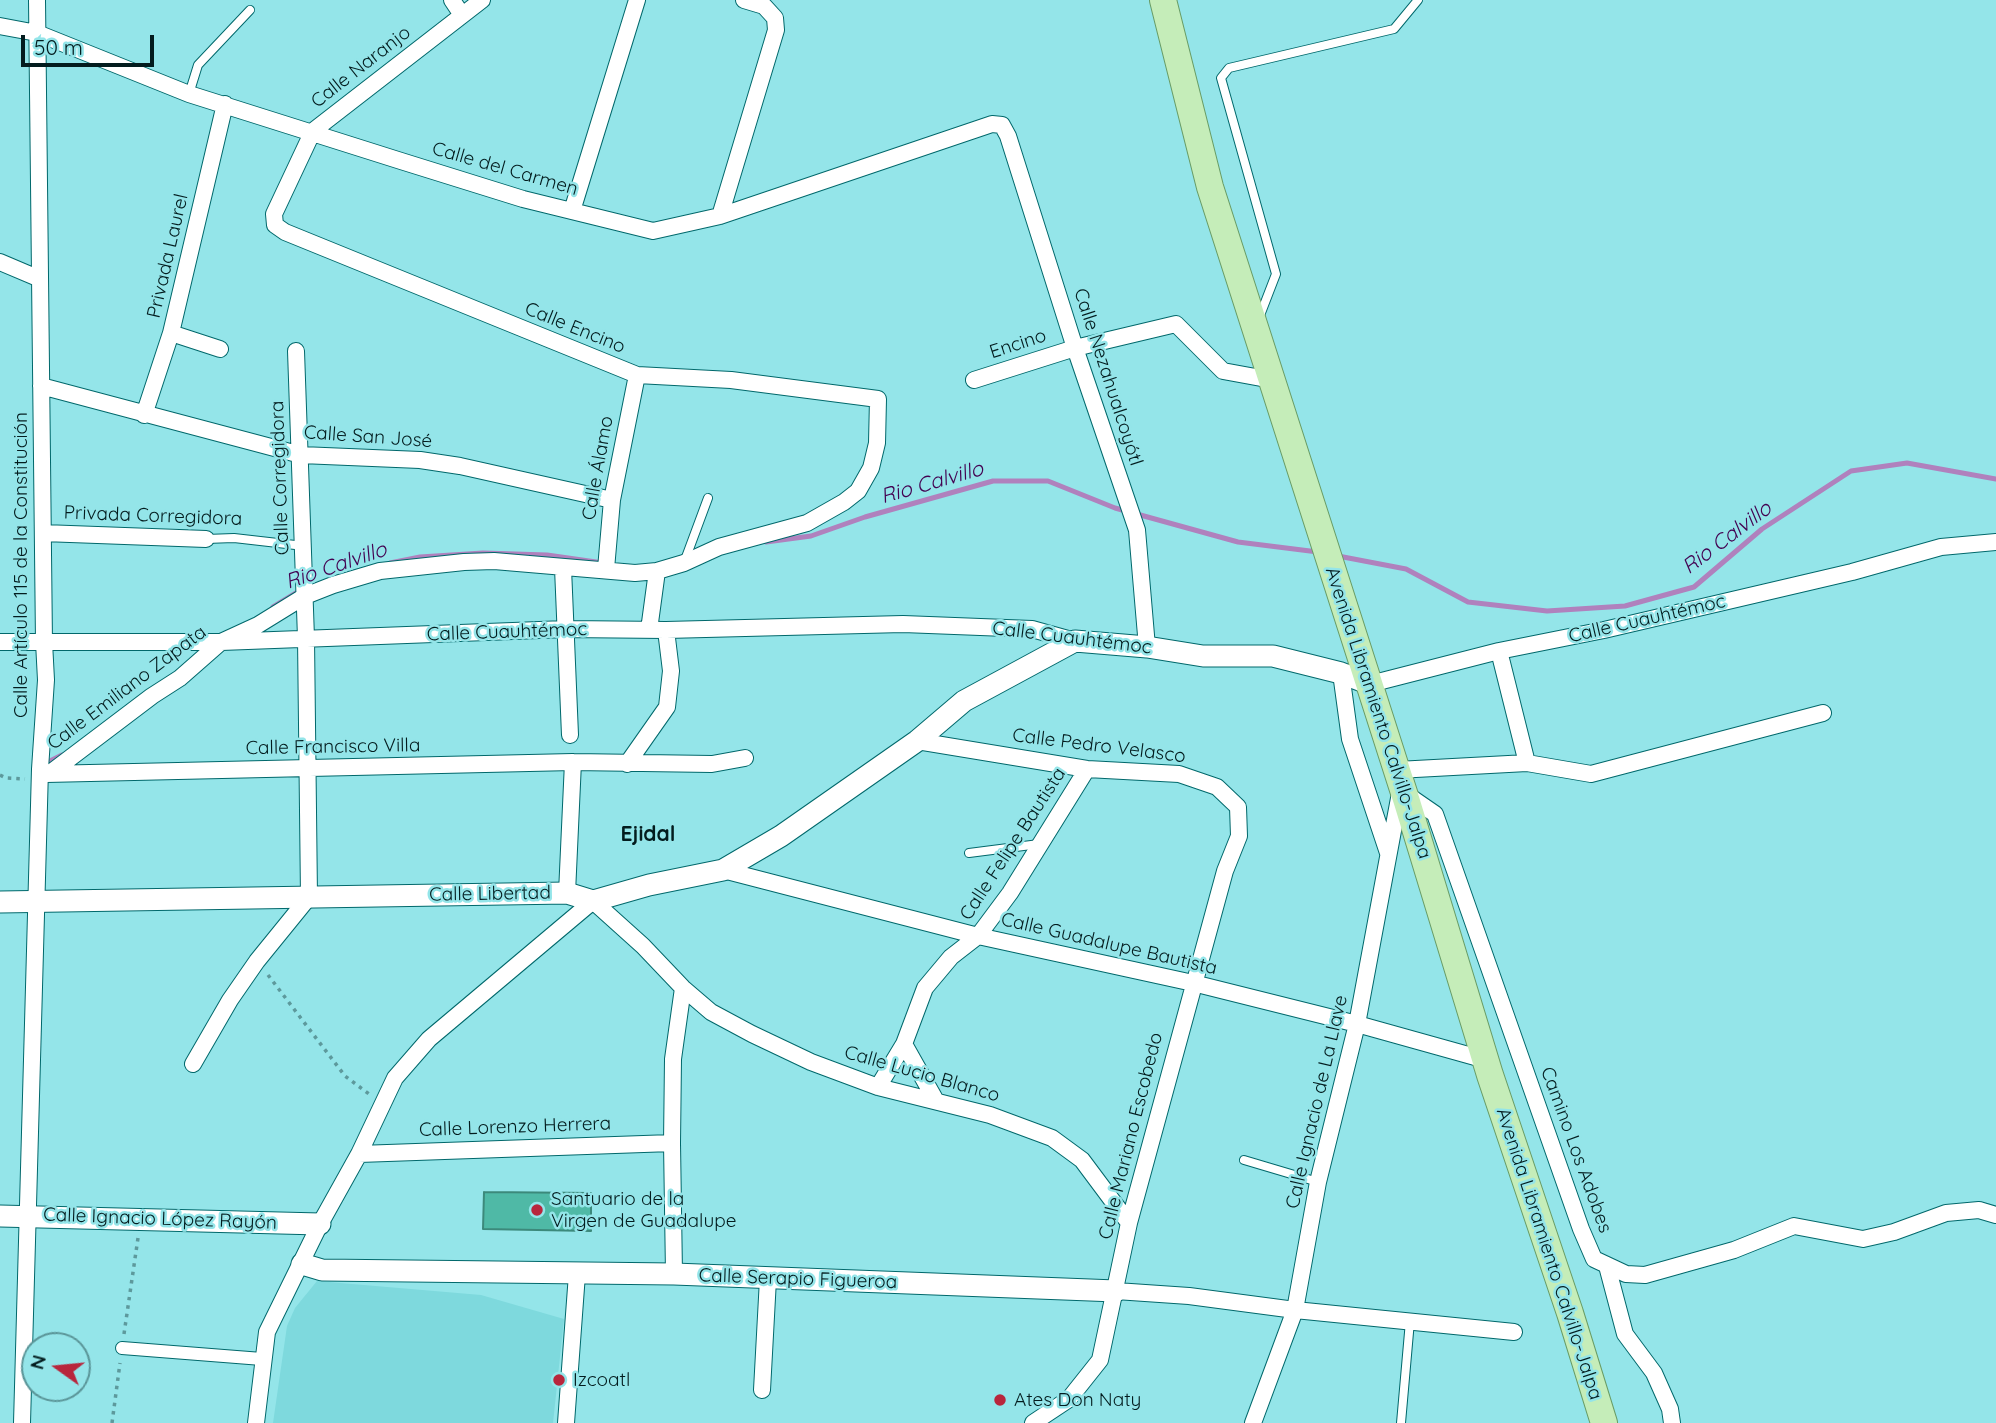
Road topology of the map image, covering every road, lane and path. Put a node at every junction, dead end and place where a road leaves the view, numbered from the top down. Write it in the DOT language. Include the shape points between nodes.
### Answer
graph roads {
  1 [pos="37,0"];
  2 [pos="452,0"];
  3 [pos="482,0"];
  4 [pos="637,0"];
  5 [pos="744,0"];
  6 [pos="1163,0"];
  7 [pos="1418,0"];
  8 [pos="250,10"];
  9 [pos="462,15"];
  10 [pos="0,26"];
  11 [pos="37,33"];
  12 [pos="189,94"];
  13 [pos="225,104"];
  14 [pos="1002,125"];
  15 [pos="313,131"];
  16 [pos="572,211"];
  17 [pos="720,216"];
  18 [pos="275,225"];
  19 [pos="0,262"];
  20 [pos="40,279"];
  21 [pos="1255,327"];
  22 [pos="171,333"];
  23 [pos="1075,348"];
  24 [pos="220,349"];
  25 [pos="296,351"];
  26 [pos="637,375"];
  27 [pos="974,380"];
  28 [pos="1272,380"];
  29 [pos="41,386"];
  30 [pos="878,399"];
  31 [pos="144,415"];
  32 [pos="301,455"];
  33 [pos="708,498"];
  34 [pos="612,500"];
  35 [pos="43,533"];
  36 [pos="206,538"];
  37 [pos="1996,542"];
  38 [pos="304,546"];
  39 [pos="684,563"];
  40 [pos="563,568"];
  41 [pos="606,569"];
  42 [pos="657,571"];
  43 [pos="305,596"];
  44 [pos="566,629"];
  45 [pos="649,630"];
  46 [pos="666,630"];
  47 [pos="306,638"];
  48 [pos="1075,641"];
  49 [pos="0,642"];
  50 [pos="44,642"];
  51 [pos="220,642"];
  52 [pos="1147,647"];
  53 [pos="1499,650"];
  54 [pos="1341,673"];
  55 [pos="1370,684"];
  56 [pos="1823,713"];
  57 [pos="570,735"];
  58 [pos="917,741"];
  59 [pos="744,758"];
  60 [pos="573,762"];
  61 [pos="1527,763"];
  62 [pos="627,764"];
  63 [pos="42,768"];
  64 [pos="308,768"];
  65 [pos="1087,769"];
  66 [pos="0,775"];
  67 [pos="1401,782"];
  68 [pos="1239,836"];
  69 [pos="1040,844"];
  70 [pos="969,853"];
  71 [pos="1388,855"];
  72 [pos="723,870"];
  73 [pos="567,893"];
  74 [pos="309,897"];
  75 [pos="36,901"];
  76 [pos="593,901"];
  77 [pos="0,902"];
  78 [pos="978,936"];
  79 [pos="257,961"];
  80 [pos="1193,983"];
  81 [pos="683,988"];
  82 [pos="1357,1024"];
  83 [pos="904,1044"];
  84 [pos="1486,1060"];
  85 [pos="193,1064"];
  86 [pos="878,1087"];
  87 [pos="936,1101"];
  88 [pos="381,1104"];
  89 [pos="672,1143"];
  90 [pos="359,1154"];
  91 [pos="1244,1160"];
  92 [pos="1318,1182"];
  93 [pos="1996,1215"];
  94 [pos="0,1216"];
  95 [pos="27,1216"];
  96 [pos="141,1219"];
  97 [pos="1129,1223"];
  98 [pos="320,1224"];
  99 [pos="302,1264"];
  100 [pos="1607,1266"];
  101 [pos="577,1273"];
  102 [pos="674,1274"];
  103 [pos="768,1279"];
  104 [pos="1116,1291"];
  105 [pos="1295,1310"];
  106 [pos="1410,1321"];
  107 [pos="1514,1332"];
  108 [pos="122,1348"];
  109 [pos="262,1359"];
  110 [pos="762,1390"];
  111 [pos="22,1423"];
  112 [pos="112,1423"];
  113 [pos="256,1423"];
  114 [pos="566,1423"];
  115 [pos="1033,1423"];
  116 [pos="1253,1423"];
  117 [pos="1401,1423"];
  118 [pos="1604,1423"];
  119 [pos="1672,1423"];
  1 -- 11 [label="street, Calle Artículo 115 de la Constitución"];
  2 -- 9 [label="street"];
  3 -- 9 [label="street, Calle Naranjo"];
  4 -- 16 [label="street"];
  5 -- 17 [label="street" via="764,6 775,18 776,30"];
  6 -- 21 [label="main road, Avenida Libramiento Calvillo-Jalpa" via="1210,187"];
  7 -- 21 [label="lane" via="1394,29 1229,68 1221,78 1276,274"];
  8 -- 12 [label="lane" via="198,65"];
  9 -- 15 [label="street, Calle Naranjo"];
  10 -- 11 [label="street, Calle del Carmen"];
  11 -- 12 [label="street, Calle del Carmen"];
  11 -- 20 [label="street, Calle Artículo 115 de la Constitución"];
  12 -- 13 [label="street, Calle del Carmen"];
  13 -- 15 [label="street, Calle del Carmen"];
  13 -- 22 [label="street, Privada Laurel"];
  14 -- 17 [label="street, Calle del Carmen" via="992,124"];
  14 -- 23 [label="street, Calle Nezahualcoyótl"];
  15 -- 16 [label="street, Calle del Carmen"];
  15 -- 18 [label="street, Calle Naranjo" via="274,214"];
  16 -- 17 [label="street, Calle del Carmen" via="653,231"];
  18 -- 26 [label="street, Calle Encino"];
  19 -- 20 [label="street"];
  20 -- 29 [label="street, Calle Artículo 115 de la Constitución"];
  21 -- 28 [label="main road, Avenida Libramiento Calvillo-Jalpa"];
  22 -- 24 [label="street"];
  22 -- 31 [label="street, Privada Laurel"];
  23 -- 27 [label="street, Encino"];
  23 -- 28 [label="street, Encino" via="1176,324 1223,371"];
  23 -- 52 [label="street, Calle Nezahualcoyótl" via="1137,530"];
  25 -- 32 [label="street, Calle Corregidora"];
  26 -- 30 [label="street, Calle Encino" via="731,380"];
  26 -- 34 [label="street, Calle Álamo"];
  28 -- 55 [label="main road, Avenida Libramiento Calvillo-Jalpa"];
  29 -- 31 [label="street, Calle San José"];
  29 -- 35 [label="street, Calle Artículo 115 de la Constitución"];
  30 -- 39 [label="street, Calle Emiliano Zapata" via="877,443 871,468 858,491 807,523 719,547"];
  31 -- 32 [label="street, Calle San José"];
  32 -- 34 [label="street, Calle San José" via="420,460"];
  32 -- 38 [label="street, Calle Corregidora"];
  33 -- 39 [label="lane"];
  34 -- 41 [label="street, Calle Álamo"];
  35 -- 36 [label="street, Privada Corregidora"];
  35 -- 50 [label="street, Calle Artículo 115 de la Constitución"];
  36 -- 38 [label="lane, Privada Corregidora"];
  37 -- 53 [label="street, Calle Cuauhtémoc" via="1941,547 1604,630"];
  38 -- 43 [label="street, Calle Corregidora"];
  39 -- 42 [label="street, Calle Emiliano Zapata"];
  40 -- 41 [label="street, Calle Emiliano Zapata"];
  40 -- 43 [label="street, Calle Emiliano Zapata" via="494,561 415,565 356,576"];
  40 -- 44 [label="street"];
  41 -- 42 [label="street, Calle Emiliano Zapata"];
  42 -- 45 [label="street"];
  43 -- 47 [label="street, Calle Corregidora"];
  43 -- 51 [label="street, Calle Emiliano Zapata"];
  44 -- 45 [label="street, Calle Cuauhtémoc"];
  44 -- 47 [label="street, Calle Cuauhtémoc"];
  44 -- 57 [label="street"];
  45 -- 46 [label="street, Calle Cuauhtémoc"];
  46 -- 48 [label="street, Calle Cuauhtémoc" via="903,624 1032,629"];
  46 -- 62 [label="street" via="671,671 667,707"];
  47 -- 51 [label="street, Calle Cuauhtémoc"];
  47 -- 64 [label="street, Calle Corregidora"];
  48 -- 52 [label="street, Calle Cuauhtémoc"];
  48 -- 58 [label="street" via="964,701"];
  49 -- 50 [label="street, Calle Cuauhtémoc"];
  50 -- 51 [label="street, Calle Cuauhtémoc"];
  50 -- 63 [label="street, Calle Artículo 115 de la Constitución"];
  51 -- 63 [label="street, Calle Emiliano Zapata" via="180,678"];
  52 -- 54 [label="street, Calle Cuauhtémoc" via="1203,656 1273,656"];
  53 -- 55 [label="street, Calle Cuauhtémoc"];
  53 -- 61 [label="street"];
  54 -- 55 [label="street, Calle Cuauhtémoc"];
  54 -- 71 [label="street" via="1350,738"];
  55 -- 67 [label="main road, Avenida Libramiento Calvillo-Jalpa"];
  56 -- 61 [label="street" via="1591,774"];
  58 -- 65 [label="street, Calle Pedro Velasco"];
  58 -- 72 [label="street" via="781,836"];
  59 -- 62 [label="street, Calle Francisco Villa" via="712,764"];
  60 -- 62 [label="street, Calle Francisco Villa"];
  60 -- 64 [label="street, Calle Francisco Villa"];
  60 -- 73 [label="street"];
  61 -- 67 [label="street"];
  63 -- 64 [label="street, Calle Francisco Villa"];
  63 -- 66 [label="path" via="24,779"];
  63 -- 75 [label="street, Calle Artículo 115 de la Constitución"];
  64 -- 74 [label="street, Calle Corregidora"];
  65 -- 68 [label="street, Calle Pedro Velasco" via="1178,774 1217,787 1238,807"];
  65 -- 69 [label="street, Calle Felipe Bautista"];
  67 -- 71 [label="street, Calle Ignacio de La Llave"];
  67 -- 84 [label="main road, Avenida Libramiento Calvillo-Jalpa"];
  67 -- 100 [label="street, Camino Los Adobes" via="1435,814 1581,1228 1594,1259"];
  68 -- 80 [label="street, Calle Mariano Escobedo"];
  69 -- 70 [label="lane"];
  69 -- 78 [label="street, Calle Felipe Bautista"];
  71 -- 82 [label="street, Calle Ignacio de La Llave"];
  72 -- 76 [label="street"];
  72 -- 78 [label="street, Calle Guadalupe Bautista"];
  73 -- 74 [label="street, Calle Libertad"];
  73 -- 76 [label="street, Calle Libertad"];
  74 -- 75 [label="street, Calle Libertad"];
  74 -- 79 [label="street"];
  75 -- 77 [label="street, Calle Libertad"];
  75 -- 95 [label="street, Calle Artículo 115 de la Constitución"];
  76 -- 81 [label="street, Calle Lucio Blanco"];
  76 -- 88 [label="street" via="429,1040 395,1077"];
  78 -- 80 [label="street, Calle Guadalupe Bautista"];
  78 -- 83 [label="street, Calle Felipe Bautista" via="951,957 925,988"];
  79 -- 85 [label="street"];
  79 -- 88 [label="path" via="345,1076"];
  80 -- 82 [label="street, Calle Guadalupe Bautista"];
  80 -- 97 [label="street, Calle Mariano Escobedo"];
  81 -- 86 [label="street, Calle Lucio Blanco" via="711,1012 752,1034"];
  81 -- 89 [label="street" via="673,1059"];
  82 -- 84 [label="street, Calle Guadalupe Bautista"];
  82 -- 92 [label="street, Calle Ignacio de La Llave"];
  83 -- 86 [label="street, Calle Felipe Bautista"];
  83 -- 87 [label="street"];
  84 -- 118 [label="main road, Avenida Libramiento Calvillo-Jalpa"];
  86 -- 87 [label="street, Calle Lucio Blanco"];
  87 -- 97 [label="street, Calle Lucio Blanco" via="1052,1138 1082,1160"];
  88 -- 90 [label="street"];
  89 -- 90 [label="street, Calle Lorenzo Herrera"];
  89 -- 102 [label="street"];
  90 -- 98 [label="street"];
  91 -- 92 [label="lane"];
  92 -- 105 [label="street, Calle Ignacio de La Llave"];
  93 -- 100 [label="street" via="1979,1210 1946,1213 1863,1239 1794,1226 1734,1250 1645,1275"];
  94 -- 95 [label="street, Calle Ignacio López Rayón"];
  95 -- 96 [label="street, Calle Ignacio López Rayón"];
  95 -- 111 [label="street, Calle Artículo 115 de la Constitución"];
  96 -- 98 [label="street, Calle Ignacio López Rayón"];
  96 -- 108 [label="path"];
  97 -- 104 [label="street, Calle Mariano Escobedo"];
  98 -- 99 [label="street"];
  99 -- 101 [label="street, Calle Serapio Figueroa" via="322,1270"];
  99 -- 109 [label="street" via="267,1332"];
  100 -- 119 [label="street" via="1625,1335 1654,1373"];
  101 -- 102 [label="street, Calle Serapio Figueroa"];
  101 -- 114 [label="street"];
  102 -- 103 [label="street, Calle Serapio Figueroa"];
  103 -- 104 [label="street, Calle Serapio Figueroa"];
  103 -- 110 [label="street"];
  104 -- 105 [label="street, Calle Serapio Figueroa"];
  104 -- 115 [label="street, Calle Mariano Escobedo" via="1100,1360 1069,1399"];
  105 -- 106 [label="street, Calle Serapio Figueroa"];
  105 -- 116 [label="street, Calle Ignacio de La Llave"];
  106 -- 107 [label="street, Calle Serapio Figueroa"];
  106 -- 117 [label="lane"];
  108 -- 109 [label="street"];
  108 -- 112 [label="path"];
  109 -- 113 [label="street"];
}
